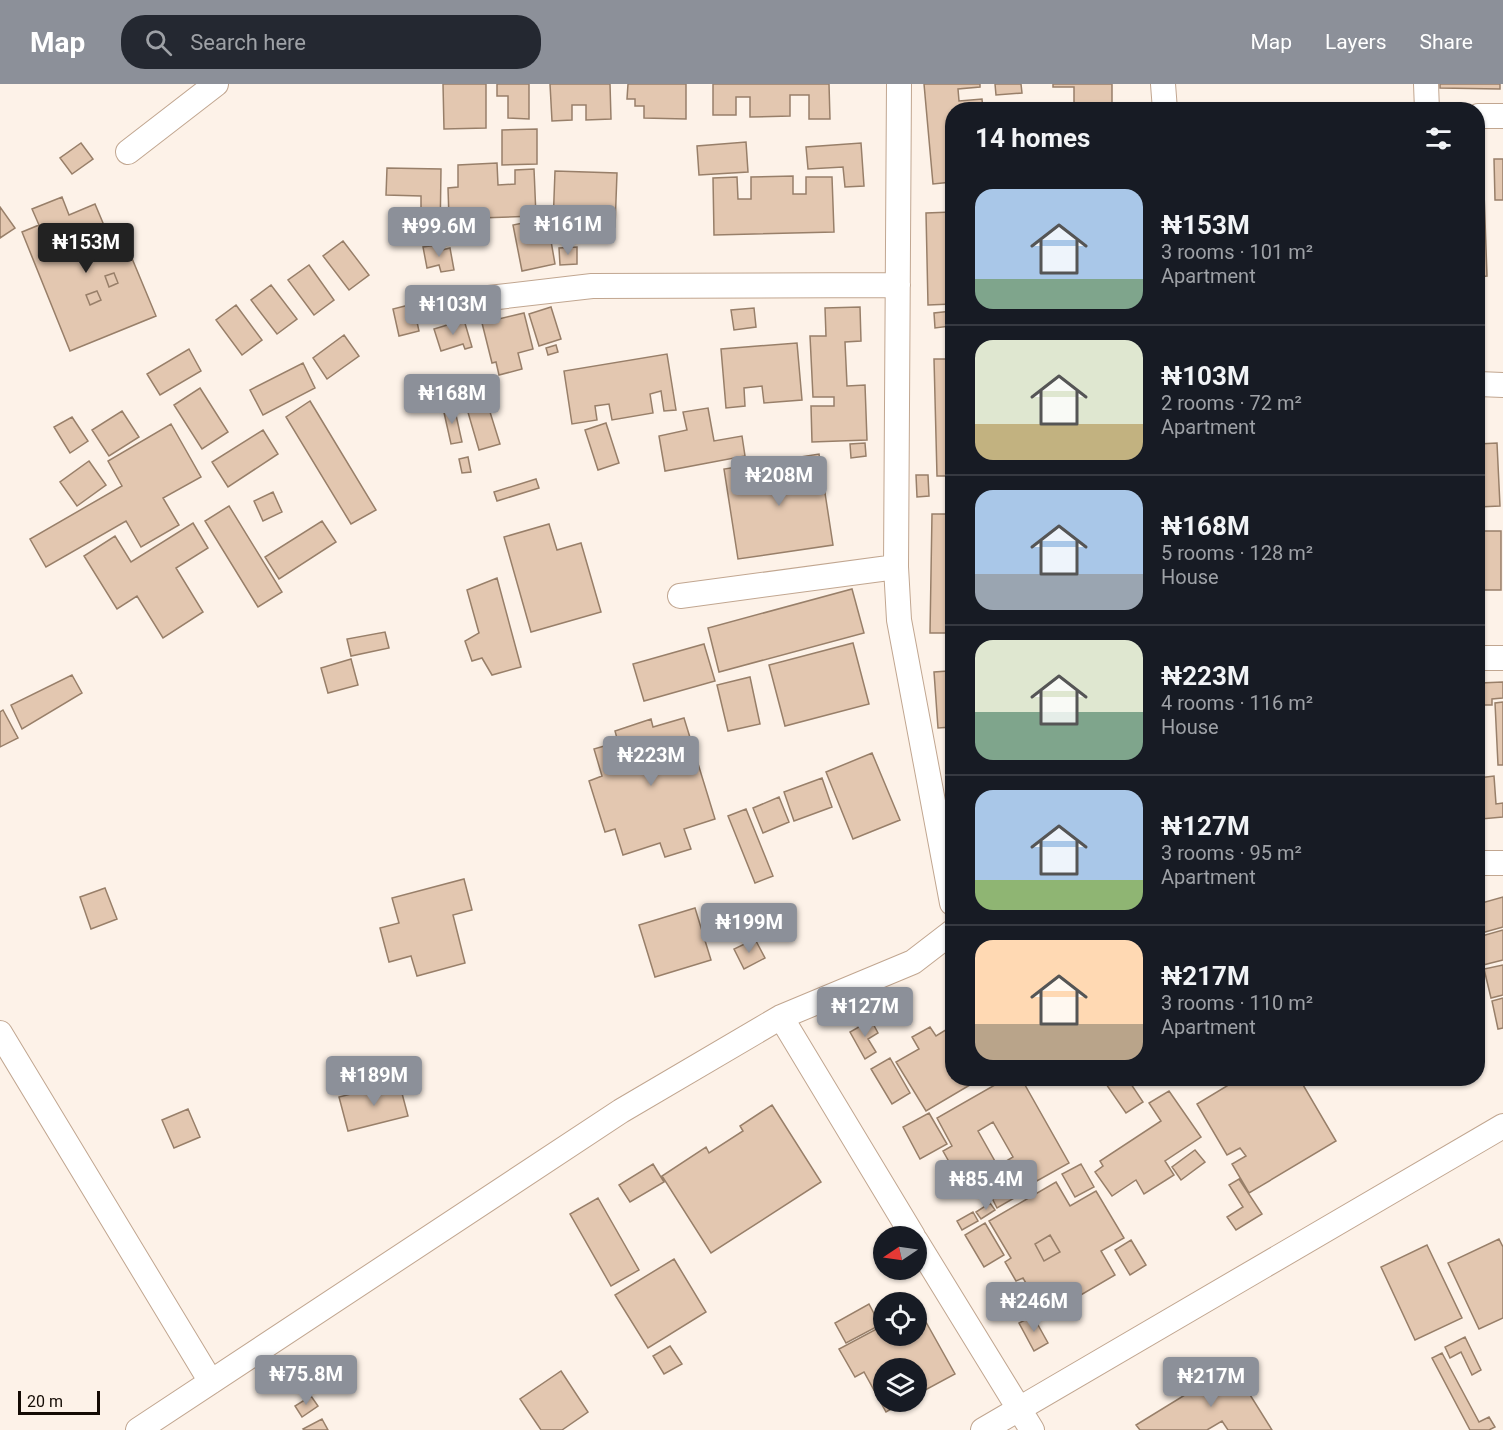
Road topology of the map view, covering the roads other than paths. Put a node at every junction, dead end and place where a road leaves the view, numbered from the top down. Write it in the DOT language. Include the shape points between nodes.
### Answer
graph roads {
  1 [pos="216,84"];
  2 [pos="899,84"];
  3 [pos="1163,84"];
  4 [pos="1426,84"];
  5 [pos="1164,102"];
  6 [pos="1426,102"];
  7 [pos="1485,116"];
  8 [pos="1503,116"];
  9 [pos="128,152"];
  10 [pos="897,285"];
  11 [pos="489,298"];
  12 [pos="1485,384"];
  13 [pos="1503,385"];
  14 [pos="896,567"];
  15 [pos="680,596"];
  16 [pos="1485,658"];
  17 [pos="1503,658"];
  18 [pos="1485,863"];
  19 [pos="1503,863"];
  20 [pos="945,866"];
  21 [pos="945,937"];
  22 [pos="781,1017"];
  23 [pos="0,1033"];
  24 [pos="7,1060"];
  25 [pos="1503,1126"];
  26 [pos="908,1226"];
  27 [pos="927,1259"];
  28 [pos="211,1382"];
  29 [pos="1018,1408"];
  30 [pos="138,1430"];
  31 [pos="982,1430"];
  32 [pos="1032,1430"];
  1 -- 9 [label="street"];
  2 -- 10 [label="street"];
  3 -- 5 [label="street"];
  4 -- 6 [label="street"];
  7 -- 8 [label="street"];
  10 -- 11 [label="street" via="591,286"];
  10 -- 14 [label="street"];
  12 -- 13 [label="street"];
  14 -- 15 [label="street"];
  14 -- 20 [label="street" via="899,620"];
  16 -- 17 [label="street"];
  18 -- 19 [label="street"];
  21 -- 22 [label="street" via="913,962"];
  22 -- 26 [label="street"];
  22 -- 28 [label="street" via="621,1111"];
  23 -- 24 [label="street"];
  24 -- 28 [label="street"];
  25 -- 29 [label="street"];
  27 -- 29 [label="street"];
  28 -- 30 [label="street"];
  29 -- 31 [label="street"];
  29 -- 32 [label="street"];
}
